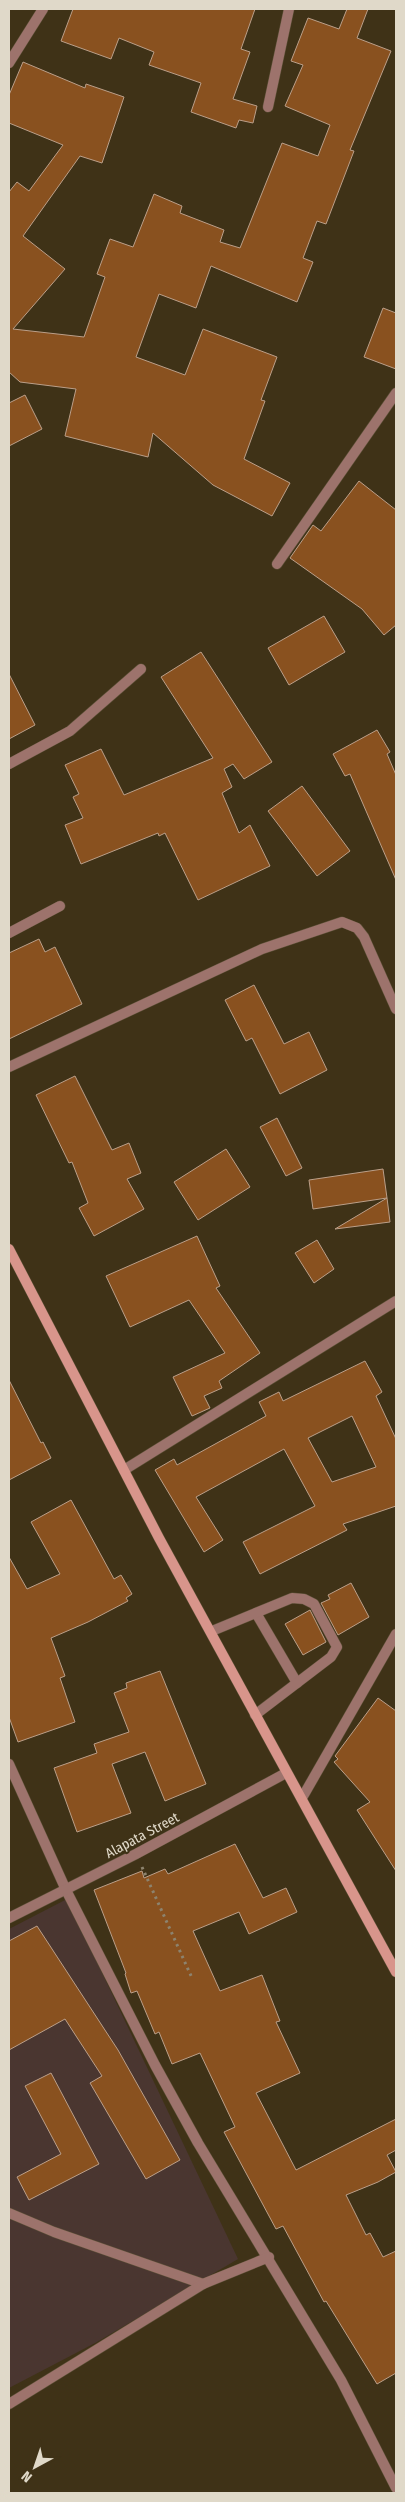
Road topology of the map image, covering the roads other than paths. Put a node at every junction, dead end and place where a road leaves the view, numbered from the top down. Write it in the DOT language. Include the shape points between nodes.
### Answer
graph roads {
  1 [pos="43,9"];
  2 [pos="289,9"];
  3 [pos="9,63"];
  4 [pos="268,107"];
  5 [pos="396,393"];
  6 [pos="277,564"];
  7 [pos="141,668"];
  8 [pos="9,764"];
  9 [pos="60,906"];
  10 [pos="9,933"];
  11 [pos="396,1009"];
  12 [pos="9,1067"];
  13 [pos="9,1249"];
  14 [pos="396,1301"];
  15 [pos="124,1470"];
  16 [pos="256,1613"];
  17 [pos="212,1631"];
  18 [pos="396,1634"];
  19 [pos="297,1683"];
  20 [pos="255,1715"];
  21 [pos="9,1764"];
  22 [pos="286,1773"];
  23 [pos="302,1798"];
  24 [pos="66,1890"];
  25 [pos="9,1918"];
  26 [pos="396,1972"];
  27 [pos="9,2213"];
  28 [pos="269,2257"];
  29 [pos="203,2284"];
  30 [pos="9,2404"];
  31 [pos="396,2488"];
  1 -- 3 [label="street"];
  2 -- 4 [label="street"];
  5 -- 6 [label="street"];
  7 -- 8 [label="street" via="70,731"];
  9 -- 10 [label="street"];
  11 -- 12 [label="street" via="364,937 357,928 342,922 262,949"];
  13 -- 15 [label="street"];
  14 -- 15 [label="street"];
  15 -- 17 [label="street"];
  16 -- 17 [label="street"];
  16 -- 19 [label="street"];
  16 -- 19 [label="street" via="292,1598 314,1604 336,1646 331,1657"];
  17 -- 20 [label="street"];
  18 -- 23 [label="street"];
  19 -- 20 [label="street"];
  20 -- 22 [label="street"];
  21 -- 24 [label="street"];
  22 -- 23 [label="street"];
  22 -- 24 [label="street, Alapata Street"];
  23 -- 26 [label="street"];
  24 -- 25 [label="street, Alapata Street"];
  24 -- 28 [label="street" via="198,2143"];
  27 -- 29 [label="street"];
  28 -- 29 [label="street"];
  28 -- 31 [label="street" via="341,2380"];
  29 -- 30 [label="street"];
}
